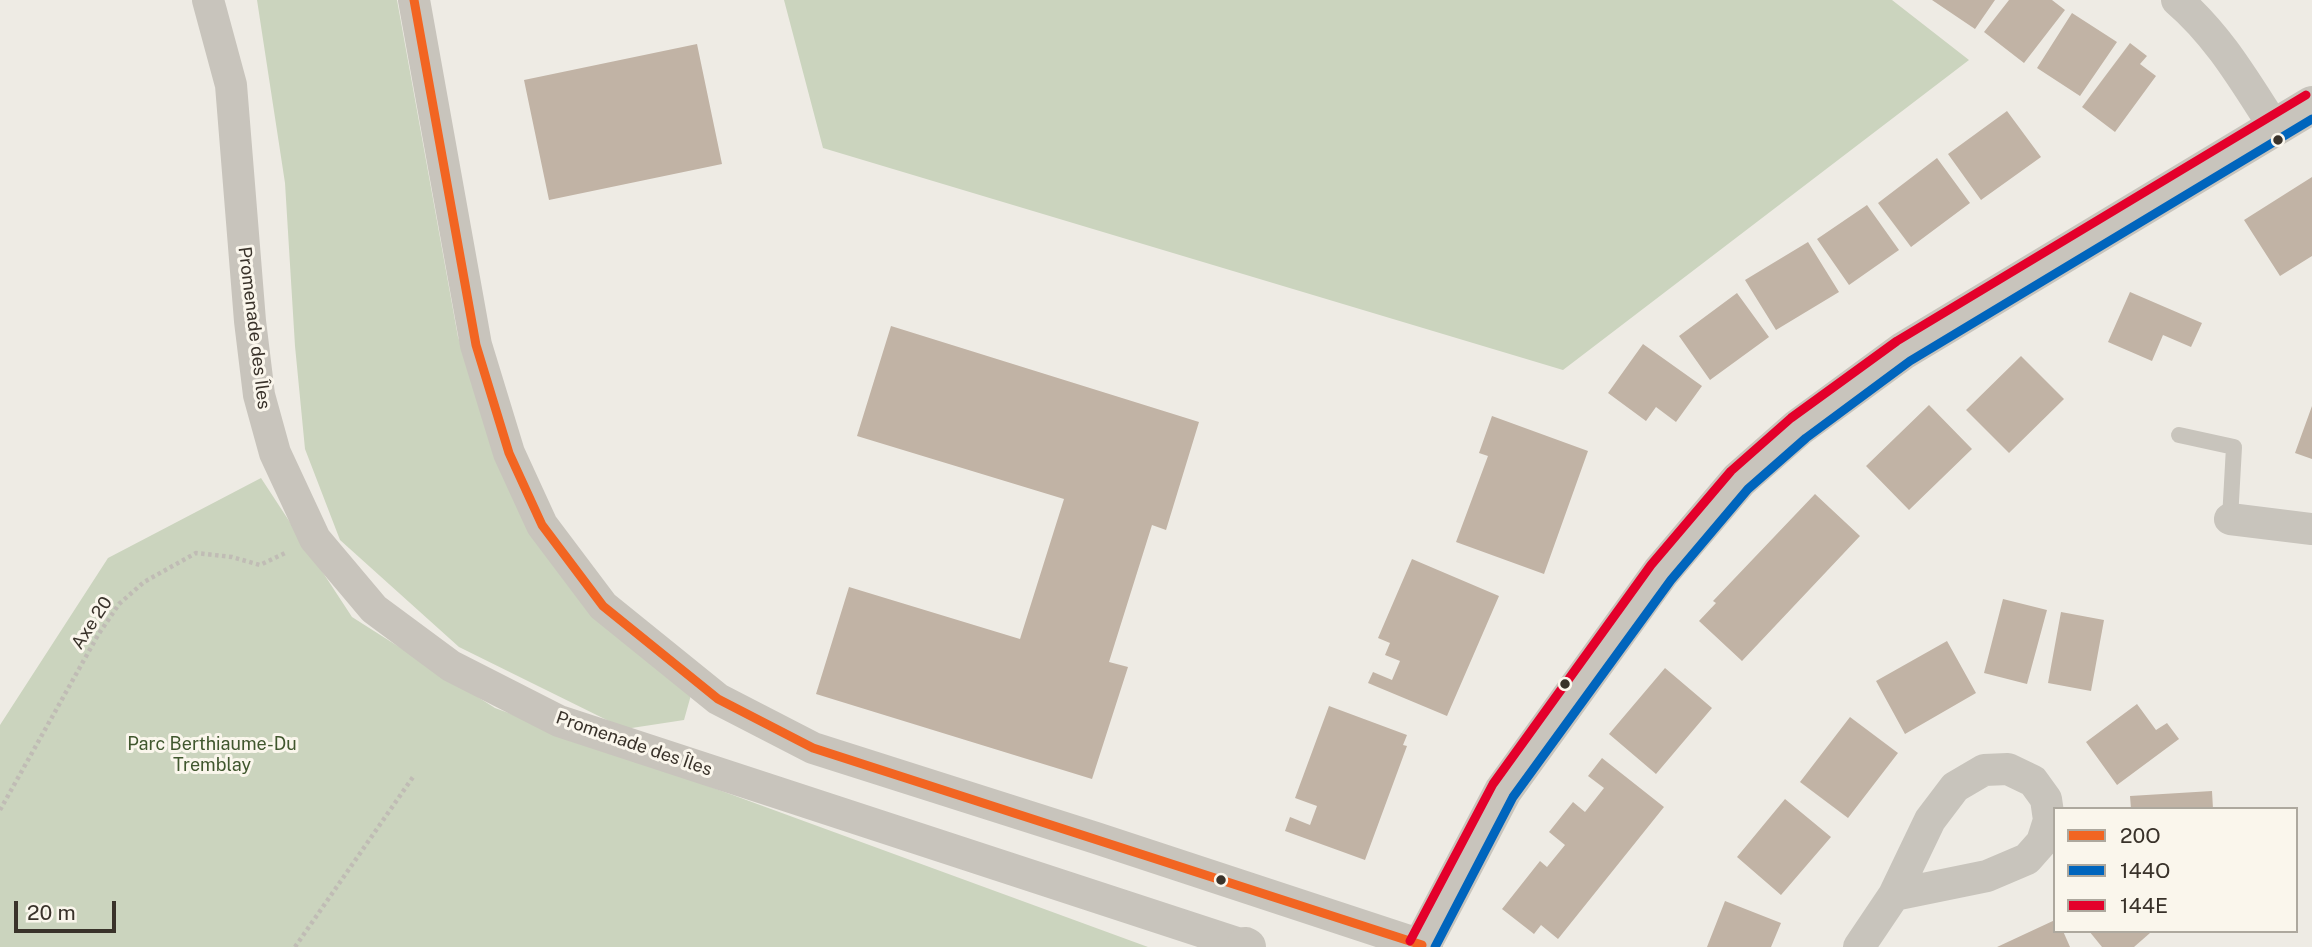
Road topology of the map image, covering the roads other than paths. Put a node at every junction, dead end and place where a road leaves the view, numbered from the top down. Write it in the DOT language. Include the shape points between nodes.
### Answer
graph roads {
  1 [pos="208,0"];
  2 [pos="414,0"];
  3 [pos="2177,0"];
  4 [pos="2312,105"];
  5 [pos="2275,128"];
  6 [pos="2179,435"];
  7 [pos="2230,519"];
  8 [pos="2312,529"];
  9 [pos="1894,895"];
  10 [pos="1423,946"];
  11 [pos="1247,947"];
  12 [pos="1859,947"];
  1 -- 11 [label="street, Promenade des Îles" via="232,85 259,395 275,453 315,540 374,609 451,666 559,721"];
  2 -- 10 [label="street" via="476,345 509,453 542,525 603,606 718,699 813,748"];
  3 -- 5 [label="street" via="2228,54"];
  4 -- 5 [label="street"];
  5 -- 10 [label="street" via="1903,351 1798,428 1739,480 1661,572 1503,791"];
  6 -- 7 [label="lane" via="2234,447"];
  7 -- 8 [label="street"];
  9 -- 9 [label="street" via="1987,876 2027,859 2042,842 2049,820 2046,799 2033,781 2008,769 1984,770 1955,787 1930,820"];
  9 -- 12 [label="street"];
}
